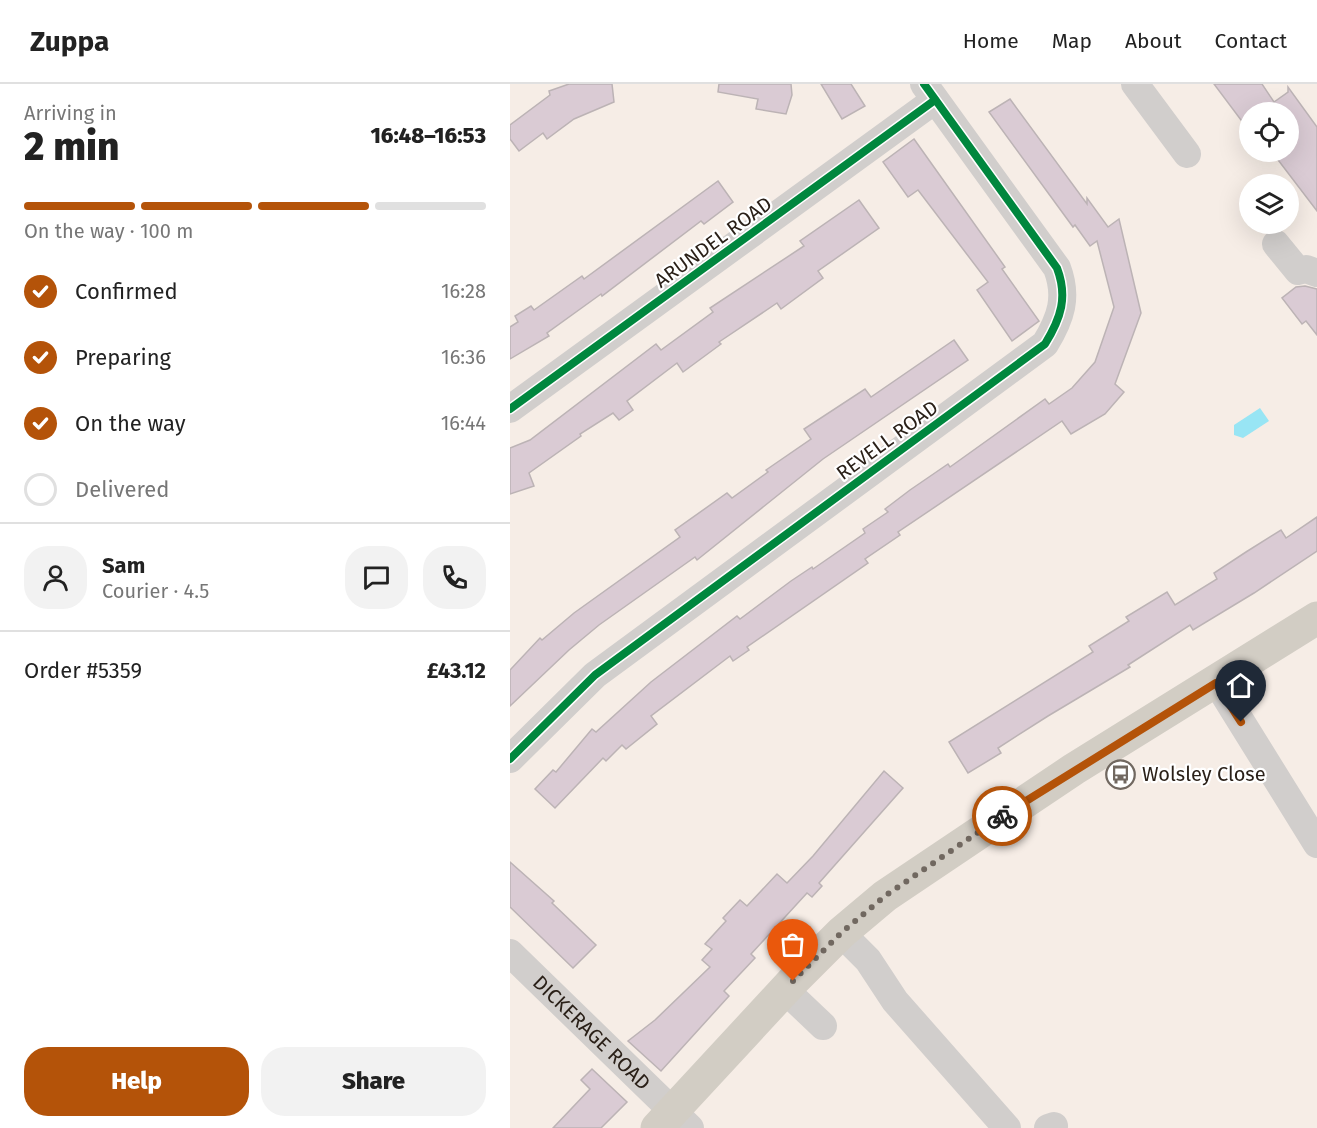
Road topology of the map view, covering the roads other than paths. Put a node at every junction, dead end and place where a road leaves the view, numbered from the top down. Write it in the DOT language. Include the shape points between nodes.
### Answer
graph roads {
  1 [pos="1135,84"];
  2 [pos="929,92"];
  3 [pos="1186,154"];
  4 [pos="1276,244"];
  5 [pos="1317,273"];
  6 [pos="510,410"];
  7 [pos="1317,618"];
  8 [pos="1216,683"];
  9 [pos="510,759"];
  10 [pos="1317,844"];
  11 [pos="841,933"];
  12 [pos="510,954"];
  13 [pos="785,990"];
  14 [pos="823,1026"];
  15 [pos="674,1122"];
  16 [pos="1007,1128"];
  1 -- 3 [label="street"];
  2 -- 6 [label="street, ARUNDEL ROAD"];
  2 -- 9 [label="street, REVELL ROAD" via="1057,268 1064,286 1058,323 1045,344 595,675"];
  4 -- 5 [label="street" via="1298,271"];
  7 -- 8 [label="main road"];
  8 -- 10 [label="street"];
  8 -- 11 [label="main road" via="924,867"];
  11 -- 13 [label="main road"];
  11 -- 16 [label="street" via="868,960 895,1001"];
  12 -- 15 [label="street, DICKERAGE ROAD"];
  13 -- 14 [label="street"];
  13 -- 15 [label="main road"];
}
